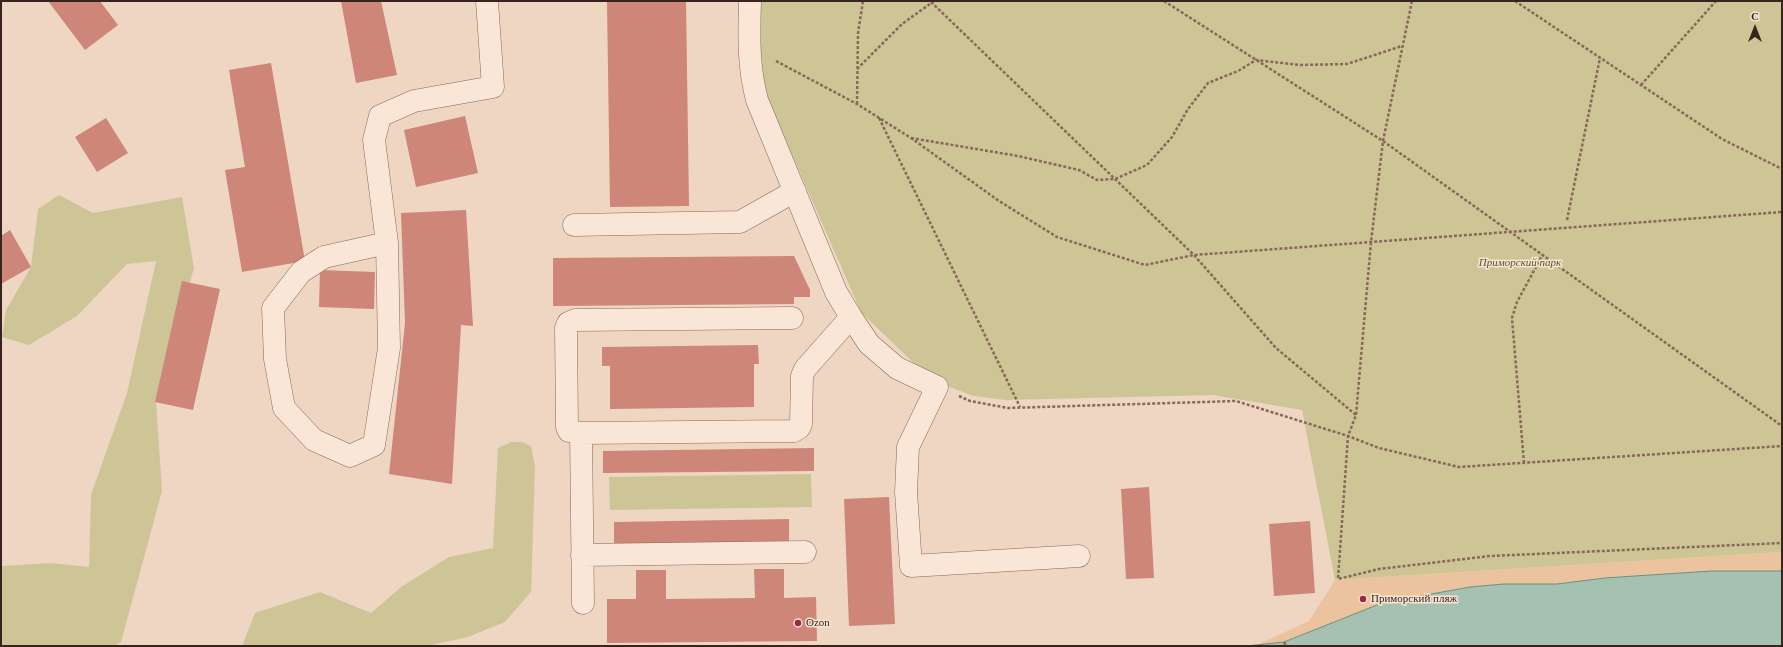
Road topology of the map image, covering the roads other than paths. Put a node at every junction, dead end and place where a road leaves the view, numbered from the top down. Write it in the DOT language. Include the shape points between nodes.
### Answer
graph roads {
  1 [pos="487,1"];
  2 [pos="750,1"];
  3 [pos="795,191"];
  4 [pos="574,225"];
  5 [pos="387,243"];
  6 [pos="851,317"];
  7 [pos="792,318"];
  8 [pos="581,433"];
  9 [pos="805,552"];
  10 [pos="582,555"];
  11 [pos="1079,556"];
  12 [pos="583,602"];
  1 -- 5 [label="lane" via="493,87 414,101 380,116 374,140"];
  2 -- 3 [label="lane" via="751,76 757,100"];
  3 -- 4 [label="lane" via="740,222"];
  3 -- 6 [label="lane" via="836,292"];
  5 -- 5 [label="lane" via="389,348 374,445 350,456 314,440 284,408 275,359 273,308 301,272 324,257"];
  6 -- 8 [label="lane" via="805,369 801,384 801,424 794,431"];
  6 -- 11 [label="lane" via="869,344 897,368 937,387 908,447 906,492 911,566"];
  7 -- 8 [label="lane" via="575,320 568,323 567,427 569,432"];
  8 -- 10 [label="lane"];
  9 -- 10 [label="lane"];
  10 -- 12 [label="lane"];
}
